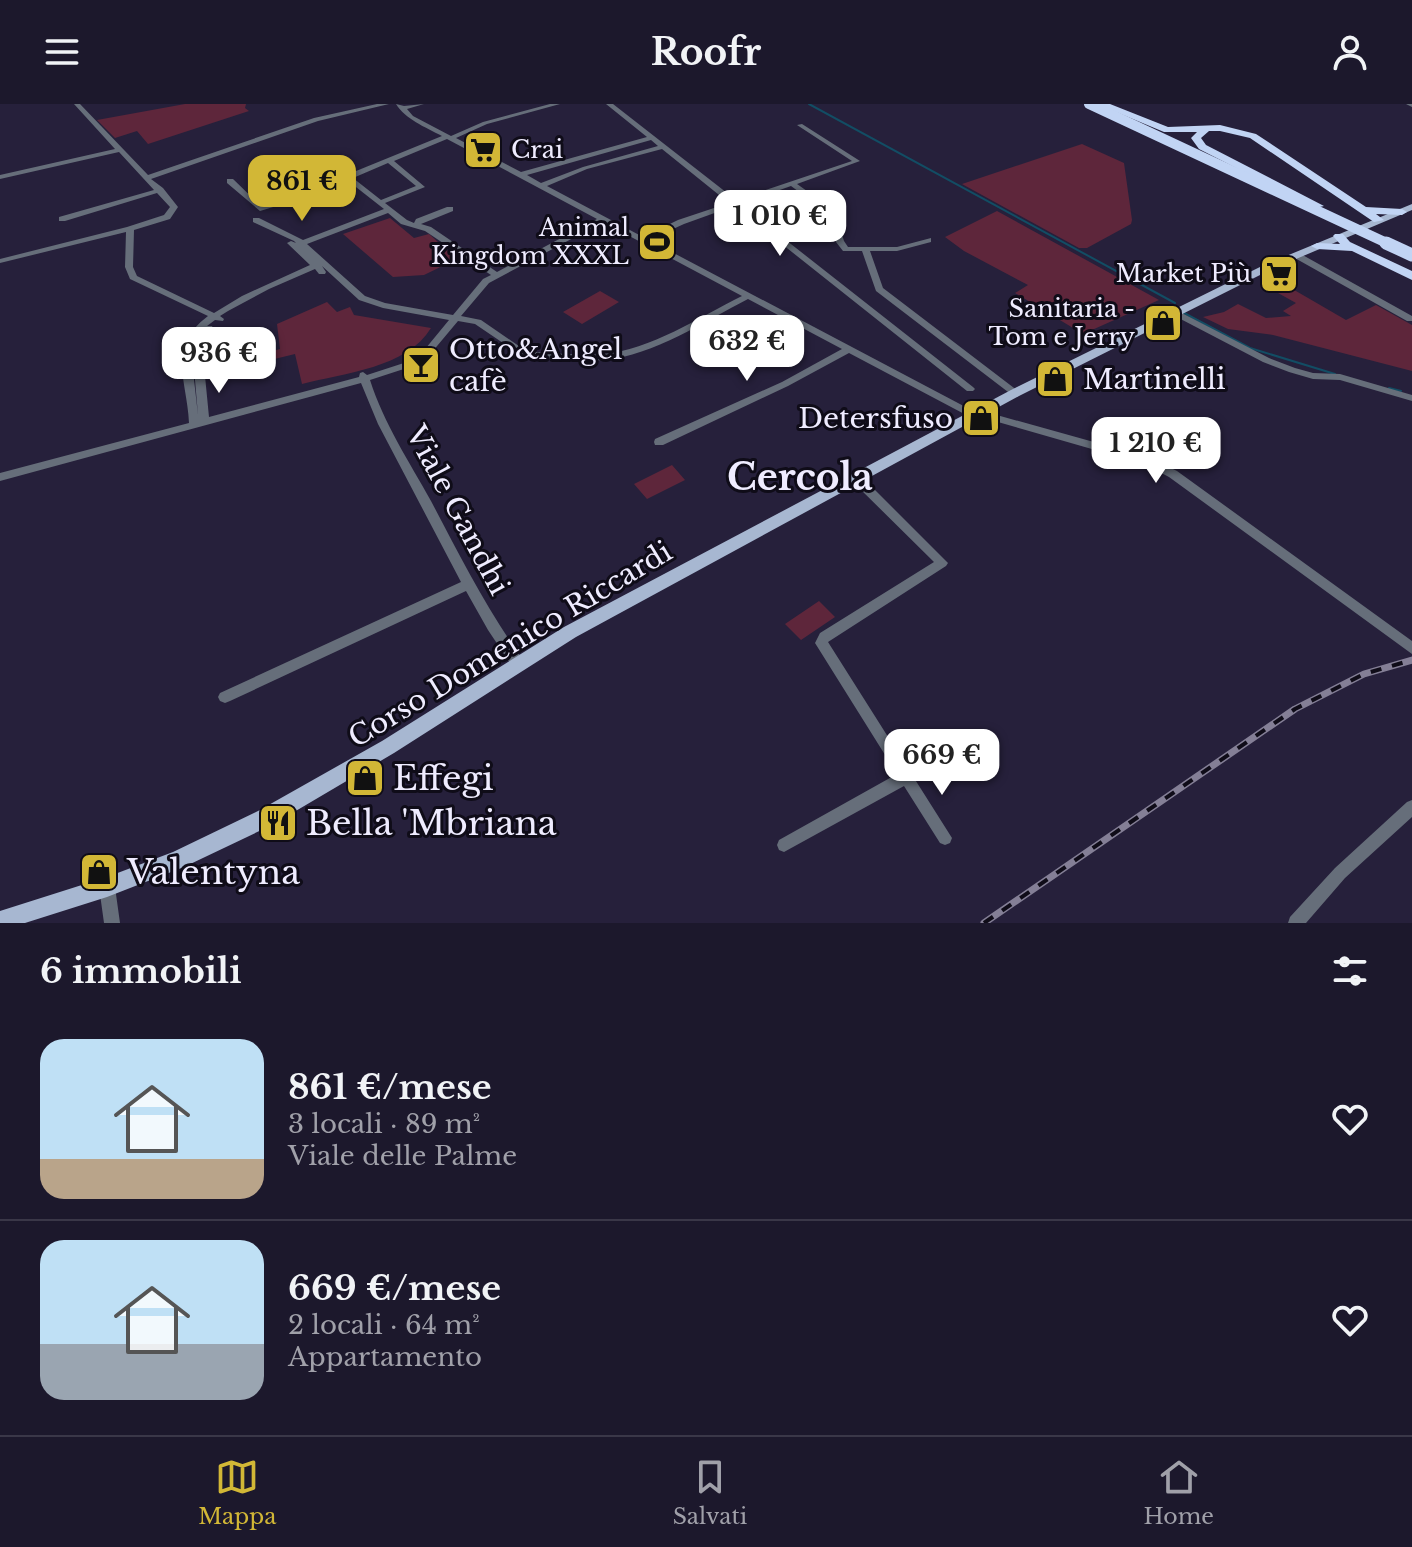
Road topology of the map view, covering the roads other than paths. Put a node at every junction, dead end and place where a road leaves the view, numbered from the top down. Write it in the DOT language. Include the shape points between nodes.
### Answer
graph roads {
  1 [pos="77,104"];
  2 [pos="386,104"];
  3 [pos="421,104"];
  4 [pos="557,104"];
  5 [pos="609,104"];
  6 [pos="1086,104"];
  7 [pos="1101,104"];
  8 [pos="400,106"];
  9 [pos="800,125"];
  10 [pos="1206,129"];
  11 [pos="449,137"];
  12 [pos="652,138"];
  13 [pos="664,147"];
  14 [pos="119,150"];
  15 [pos="389,160"];
  16 [pos="520,175"];
  17 [pos="0,177"];
  18 [pos="147,178"];
  19 [pos="349,178"];
  20 [pos="230,181"];
  21 [pos="792,184"];
  22 [pos="541,186"];
  23 [pos="160,190"];
  24 [pos="380,203"];
  25 [pos="736,203"];
  26 [pos="1319,206"];
  27 [pos="1409,208"];
  28 [pos="260,209"];
  29 [pos="450,209"];
  30 [pos="389,210"];
  31 [pos="1359,211"];
  32 [pos="599,218"];
  33 [pos="62,219"];
  34 [pos="1374,222"];
  35 [pos="416,226"];
  36 [pos="1356,228"];
  37 [pos="130,229"];
  38 [pos="1338,236"];
  39 [pos="643,240"];
  40 [pos="928,240"];
  41 [pos="298,244"];
  42 [pos="1317,246"];
  43 [pos="1363,249"];
  44 [pos="1412,253"];
  45 [pos="867,254"];
  46 [pos="1296,255"];
  47 [pos="0,261"];
  48 [pos="320,266"];
  49 [pos="492,273"];
  50 [pos="1412,276"];
  51 [pos="748,296"];
  52 [pos="1174,312"];
  53 [pos="217,318"];
  54 [pos="450,319"];
  55 [pos="1410,319"];
  56 [pos="847,350"];
  57 [pos="363,377"];
  58 [pos="970,389"];
  59 [pos="1015,393"];
  60 [pos="1412,398"];
  61 [pos="976,414"];
  62 [pos="199,420"];
  63 [pos="659,442"];
  64 [pos="0,474"];
  65 [pos="856,478"];
  66 [pos="469,584"];
  67 [pos="1412,648"];
  68 [pos="519,665"];
  69 [pos="225,697"];
  70 [pos="906,777"];
  71 [pos="1412,807"];
  72 [pos="945,838"];
  73 [pos="784,845"];
  74 [pos="107,887"];
  75 [pos="0,921"];
  76 [pos="112,923"];
  77 [pos="1296,923"];
  1 -- 14 [label="street"];
  2 -- 18 [label="street" via="316,119"];
  3 -- 8 [label="street"];
  4 -- 11 [label="street"];
  5 -- 12 [label="street"];
  6 -- 44 [label="highway, bridge"];
  7 -- 10 [label="highway" via="1167,130"];
  7 -- 26 [label="highway, bridge"];
  8 -- 11 [label="street"];
  9 -- 21 [label="street" via="857,161"];
  10 -- 26 [label="highway, bridge" via="1196,138 1202,147"];
  10 -- 31 [label="highway" via="1253,136"];
  11 -- 15 [label="street"];
  11 -- 16 [label="street"];
  12 -- 13 [label="street"];
  12 -- 16 [label="street"];
  13 -- 22 [label="street"];
  13 -- 25 [label="street"];
  14 -- 17 [label="street"];
  14 -- 18 [label="street"];
  15 -- 19 [label="street"];
  15 -- 24 [label="street" via="421,187"];
  16 -- 22 [label="street"];
  18 -- 23 [label="street"];
  19 -- 24 [label="street"];
  19 -- 28 [label="street"];
  20 -- 28 [label="street"];
  21 -- 25 [label="street"];
  21 -- 45 [label="street" via="831,212 846,257"];
  22 -- 32 [label="street"];
  23 -- 33 [label="street"];
  23 -- 37 [label="street" via="174,207 171,214"];
  24 -- 30 [label="street"];
  25 -- 39 [label="street"];
  25 -- 58 [label="street"];
  26 -- 44 [label="highway, bridge"];
  27 -- 31 [label="highway"];
  27 -- 34 [label="main road, Corso Domenico Riccardi"];
  28 -- 41 [label="street" via="255,224 260,229"];
  29 -- 35 [label="street"];
  30 -- 35 [label="street"];
  30 -- 41 [label="street"];
  31 -- 34 [label="highway"];
  31 -- 36 [label="highway"];
  32 -- 39 [label="street"];
  32 -- 49 [label="street"];
  34 -- 36 [label="main road, Corso Domenico Riccardi"];
  34 -- 43 [label="highway"];
  35 -- 49 [label="street"];
  36 -- 38 [label="main road, Corso Domenico Riccardi"];
  37 -- 47 [label="street"];
  37 -- 53 [label="street" via="133,277"];
  38 -- 42 [label="main road, Corso Domenico Riccardi"];
  38 -- 43 [label="highway"];
  39 -- 51 [label="street"];
  40 -- 45 [label="street"];
  41 -- 48 [label="street"];
  42 -- 43 [label="highway"];
  42 -- 46 [label="main road, Corso Domenico Riccardi"];
  43 -- 50 [label="highway"];
  45 -- 59 [label="street" via="879,289"];
  46 -- 52 [label="main road, Corso Domenico Riccardi"];
  46 -- 55 [label="street"];
  48 -- 53 [label="street"];
  48 -- 54 [label="street" via="358,302"];
  49 -- 54 [label="street"];
  51 -- 54 [label="street" via="664,337 605,357 528,357 492,331"];
  51 -- 56 [label="street"];
  52 -- 59 [label="main road, Corso Domenico Riccardi"];
  52 -- 60 [label="street" via="1292,370 1340,377"];
  53 -- 62 [label="street" via="197,345"];
  54 -- 57 [label="street" via="424,356"];
  56 -- 61 [label="street"];
  56 -- 63 [label="street"];
  57 -- 62 [label="street"];
  57 -- 66 [label="street, Viale Gandhi"];
  59 -- 61 [label="main road, Corso Domenico Riccardi"];
  61 -- 65 [label="main road, Corso Domenico Riccardi"];
  61 -- 67 [label="street" via="1147,461 1173,474"];
  62 -- 64 [label="street"];
  65 -- 68 [label="main road, Corso Domenico Riccardi" via="570,632"];
  65 -- 70 [label="street" via="942,563 821,643"];
  66 -- 68 [label="street, Viale Gandhi"];
  66 -- 69 [label="street"];
  68 -- 74 [label="main road, Corso Domenico Riccardi" via="265,818"];
  70 -- 72 [label="street"];
  70 -- 73 [label="street"];
  71 -- 77 [label="street" via="1340,873"];
  74 -- 75 [label="main road, Corso Domenico Riccardi"];
  74 -- 76 [label="street"];
}
